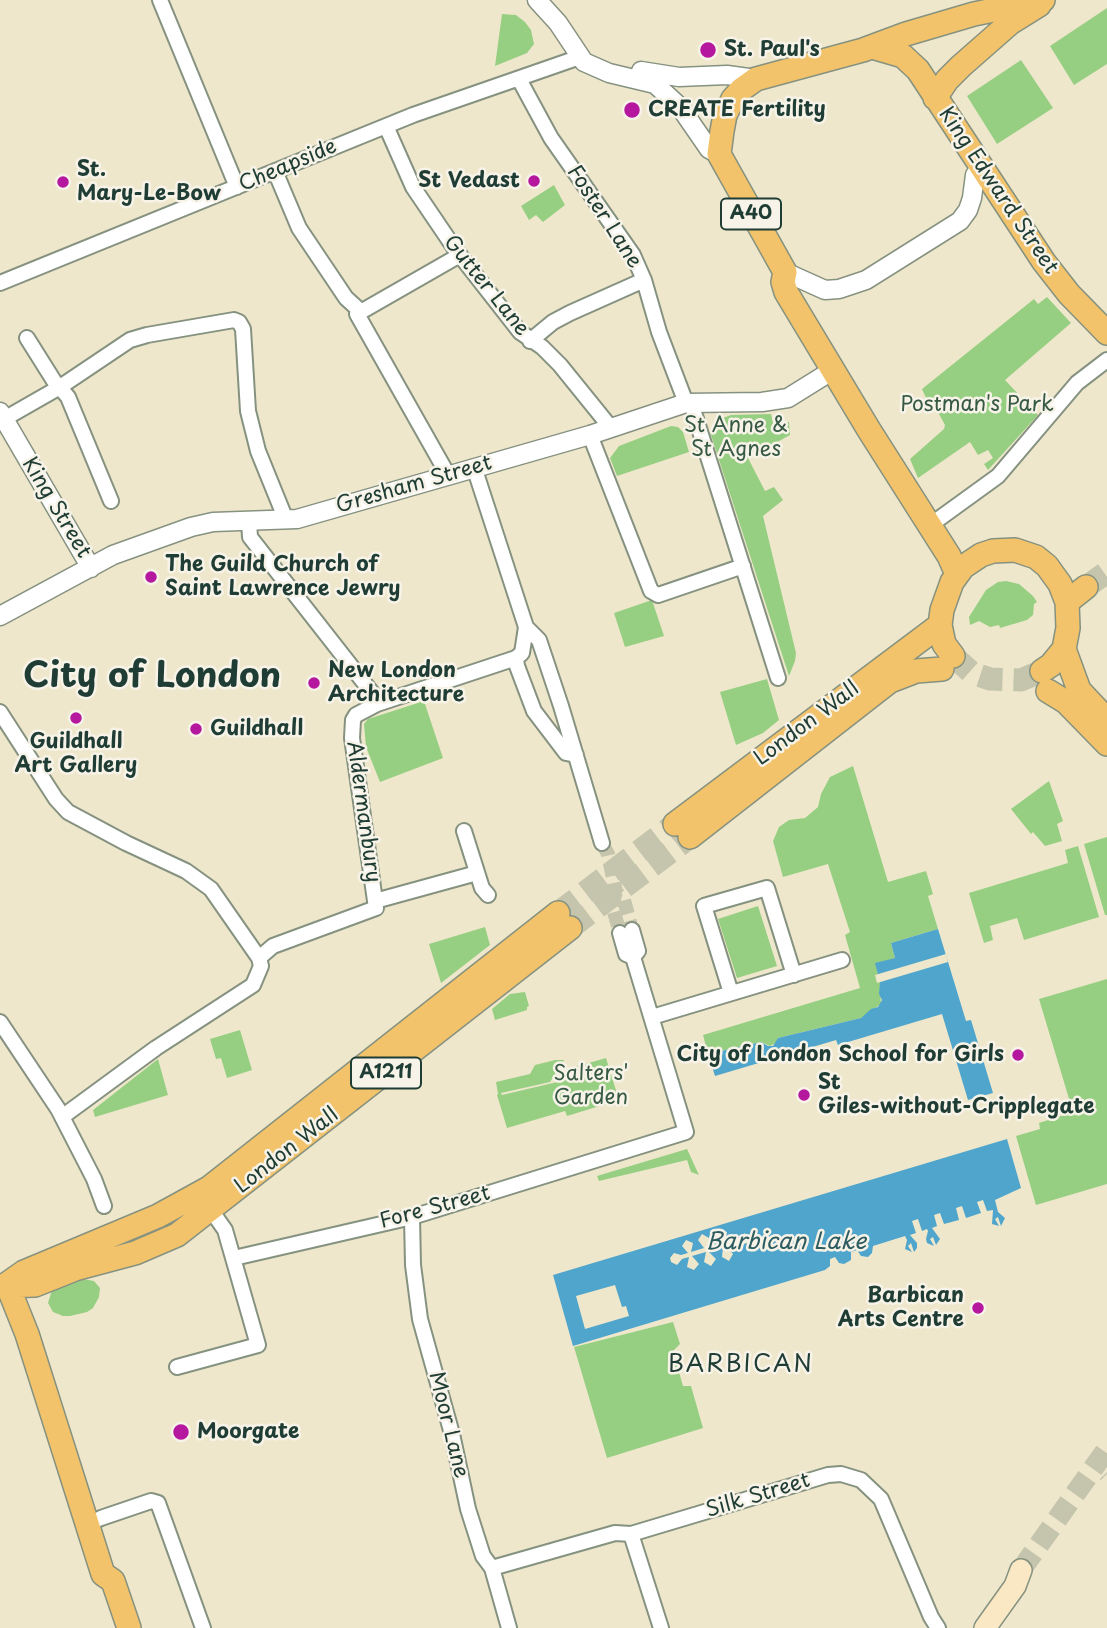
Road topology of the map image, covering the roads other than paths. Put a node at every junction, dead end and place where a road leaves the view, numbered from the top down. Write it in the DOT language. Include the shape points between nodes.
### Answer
graph roads {
  1 [pos="159,0"];
  2 [pos="537,0"];
  3 [pos="1043,0"];
  4 [pos="1048,0"];
  5 [pos="872,47"];
  6 [pos="580,57"];
  7 [pos="520,79"];
  8 [pos="756,79"];
  9 [pos="935,98"];
  10 [pos="386,126"];
  11 [pos="719,154"];
  12 [pos="981,166"];
  13 [pos="275,171"];
  14 [pos="237,187"];
  15 [pos="460,255"];
  16 [pos="785,272"];
  17 [pos="645,280"];
  18 [pos="0,283"];
  19 [pos="357,314"];
  20 [pos="1107,334"];
  21 [pos="27,338"];
  22 [pos="530,341"];
  23 [pos="1107,360"];
  24 [pos="833,370"];
  25 [pos="60,387"];
  26 [pos="689,403"];
  27 [pos="2,416"];
  28 [pos="611,428"];
  29 [pos="590,435"];
  30 [pos="474,467"];
  31 [pos="448,475"];
  32 [pos="111,501"];
  33 [pos="286,520"];
  34 [pos="249,522"];
  35 [pos="929,526"];
  36 [pos="743,566"];
  37 [pos="91,568"];
  38 [pos="957,574"];
  39 [pos="1086,587"];
  40 [pos="1067,602"];
  41 [pos="0,616"];
  42 [pos="940,625"];
  43 [pos="526,627"];
  44 [pos="1064,649"];
  45 [pos="544,655"];
  46 [pos="516,658"];
  47 [pos="778,678"];
  48 [pos="377,704"];
  49 [pos="561,706"];
  50 [pos="0,712"];
  51 [pos="540,719"];
  52 [pos="1107,720"];
  53 [pos="1107,744"];
  54 [pos="576,755"];
  55 [pos="464,831"];
  56 [pos="603,844"];
  57 [pos="477,873"];
  58 [pos="488,895"];
  59 [pos="376,904"];
  60 [pos="626,932"];
  61 [pos="259,958"];
  62 [pos="842,960"];
  63 [pos="794,975"];
  64 [pos="731,993"];
  65 [pos="652,1017"];
  66 [pos="0,1022"];
  67 [pos="62,1117"];
  68 [pos="104,1206"];
  69 [pos="211,1210"];
  70 [pos="412,1217"];
  71 [pos="234,1258"];
  72 [pos="2,1280"];
  73 [pos="177,1367"];
  74 [pos="88,1524"];
  75 [pos="631,1534"];
  76 [pos="492,1568"];
  77 [pos="103,1574"];
  78 [pos="1022,1577"];
  79 [pos="113,1628"];
  80 [pos="129,1628"];
  81 [pos="203,1628"];
  82 [pos="509,1628"];
  83 [pos="662,1628"];
  84 [pos="938,1628"];
  85 [pos="985,1628"];
  1 -- 14 [label="street"];
  2 -- 6 [label="street"];
  3 -- 5 [label="main road" via="974,14"];
  4 -- 9 [label="main road, King Edward Street" via="1010,23 953,74"];
  5 -- 8 [label="main road"];
  5 -- 9 [label="main road" via="903,56"];
  6 -- 7 [label="street, Cheapside"];
  6 -- 8 [label="street, Cheapside" via="679,77"];
  6 -- 11 [label="street" via="609,73 655,84 680,107 709,149"];
  7 -- 10 [label="street, Cheapside"];
  7 -- 17 [label="street, Foster Lane" via="551,138 626,241"];
  8 -- 11 [label="main road" via="727,110"];
  9 -- 12 [label="main road, King Edward Street"];
  10 -- 13 [label="street, Cheapside"];
  10 -- 15 [label="street, Gutter Lane" via="412,187"];
  11 -- 16 [label="main road, A40"];
  12 -- 16 [label="street" via="968,210 960,221 866,280 825,290"];
  12 -- 20 [label="main road, King Edward Street" via="1054,276"];
  13 -- 14 [label="street, Cheapside"];
  13 -- 19 [label="street" via="299,228 358,309"];
  14 -- 18 [label="street, Cheapside"];
  15 -- 19 [label="street"];
  15 -- 22 [label="street, Gutter Lane"];
  16 -- 24 [label="main road, A40" via="786,292"];
  17 -- 22 [label="street" via="553,322"];
  17 -- 26 [label="street, Foster Lane" via="659,332"];
  19 -- 31 [label="street"];
  21 -- 25 [label="street"];
  22 -- 28 [label="street, Gutter Lane" via="560,365"];
  23 -- 35 [label="street" via="1077,383 998,476"];
  24 -- 26 [label="street, Gresham Street" via="778,400"];
  24 -- 35 [label="main road, A40"];
  25 -- 27 [label="street"];
  25 -- 32 [label="street"];
  25 -- 33 [label="street" via="130,341 229,320 239,322 257,451"];
  26 -- 28 [label="street, Gresham Street"];
  26 -- 36 [label="street, Foster Lane"];
  27 -- 37 [label="street, King Street"];
  28 -- 29 [label="street, Gresham Street"];
  29 -- 30 [label="street, Gresham Street"];
  29 -- 36 [label="street" via="651,592 658,595"];
  30 -- 31 [label="street, Gresham Street"];
  30 -- 43 [label="street"];
  31 -- 33 [label="street, Gresham Street"];
  33 -- 34 [label="street, Gresham Street"];
  34 -- 37 [label="street, Gresham Street" via="191,527 113,555"];
  34 -- 48 [label="street" via="250,537"];
  35 -- 38 [label="main road, A40"];
  36 -- 47 [label="street, Foster Lane"];
  37 -- 41 [label="street, Gresham Street"];
  38 -- 40 [label="main road" via="981,555 1015,550 1047,566"];
  38 -- 42 [label="main road"];
  39 -- 40 [label="main road"];
  40 -- 44 [label="main road"];
  42 -- 42 [label="main road, London Wall" via="682,831 890,681 948,663"];
  43 -- 45 [label="street" via="536,635"];
  43 -- 46 [label="street" via="524,647"];
  44 -- 52 [label="main road" via="1079,690"];
  44 -- 53 [label="main road" via="1045,681"];
  45 -- 46 [label="street" via="524,661"];
  45 -- 49 [label="street"];
  46 -- 48 [label="street"];
  46 -- 51 [label="street" via="531,706"];
  48 -- 59 [label="street, Aldermanbury" via="356,715 352,727"];
  49 -- 51 [label="street" via="553,720"];
  49 -- 54 [label="street"];
  50 -- 61 [label="street" via="68,813 186,871 211,889"];
  51 -- 54 [label="street" via="566,753"];
  54 -- 56 [label="street"];
  55 -- 57 [label="street"];
  57 -- 58 [label="street"];
  57 -- 59 [label="street"];
  59 -- 61 [label="street" via="273,946"];
  60 -- 65 [label="street" via="638,951 633,957"];
  61 -- 67 [label="street" via="260,973 253,985"];
  62 -- 63 [label="street"];
  63 -- 64 [label="street"];
  63 -- 64 [label="street" via="767,888 704,906"];
  64 -- 65 [label="street"];
  65 -- 70 [label="street, Fore Street" via="686,1132"];
  66 -- 67 [label="street"];
  67 -- 68 [label="street"];
  69 -- 71 [label="street" via="225,1230"];
  69 -- 72 [label="main road, London Wall / A1211" via="177,1235 149,1248 35,1285"];
  69 -- 72 [label="main road, London Wall / A1211" via="564,921 209,1188 158,1216"];
  70 -- 71 [label="street, Fore Street"];
  70 -- 76 [label="street, Moor Lane" via="420,1319 468,1509 483,1556"];
  71 -- 73 [label="street" via="258,1345"];
  72 -- 74 [label="main road" via="27,1334"];
  74 -- 77 [label="main road"];
  74 -- 81 [label="street" via="151,1501 158,1503"];
  75 -- 76 [label="street, Silk Street" via="615,1533"];
  75 -- 83 [label="street"];
  75 -- 84 [label="street, Silk Street" via="828,1475 852,1476 881,1499"];
  76 -- 82 [label="street, Moor Lane"];
  77 -- 79 [label="main road" via="99,1584"];
  77 -- 80 [label="main road" via="113,1581"];
  78 -- 85 [label="main road"];
}
